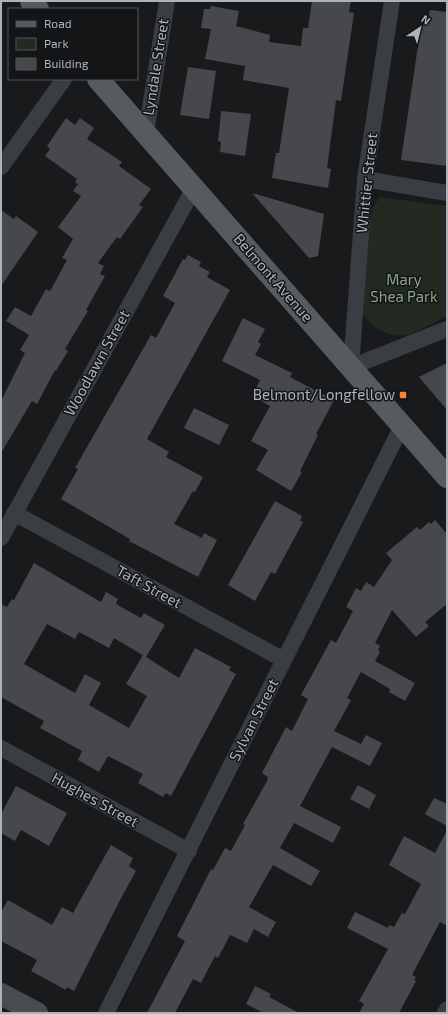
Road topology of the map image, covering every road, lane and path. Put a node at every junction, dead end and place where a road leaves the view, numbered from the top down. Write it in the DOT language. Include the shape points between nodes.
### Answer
graph roads {
  1 [pos="167,1"];
  2 [pos="392,1"];
  3 [pos="63,80"];
  4 [pos="99,80"];
  5 [pos="146,133"];
  6 [pos="1,167"];
  7 [pos="365,179"];
  8 [pos="194,188"];
  9 [pos="447,193"];
  10 [pos="447,329"];
  11 [pos="351,367"];
  12 [pos="402,426"];
  13 [pos="447,477"];
  14 [pos="14,513"];
  15 [pos="1,538"];
  16 [pos="284,660"];
  17 [pos="1,748"];
  18 [pos="189,851"];
  19 [pos="1,994"];
  20 [pos="447,1008"];
  21 [pos="37,1013"];
  22 [pos="106,1013"];
  23 [pos="445,1013"];
  1 -- 5 [label="street, Lyndale Street"];
  2 -- 7 [label="street, Whittier Street"];
  3 -- 6 [label="street"];
  4 -- 5 [label="main road, Belmont Avenue"];
  5 -- 8 [label="main road, Belmont Avenue"];
  7 -- 9 [label="street"];
  7 -- 11 [label="street, Whittier Street"];
  8 -- 11 [label="main road, Belmont Avenue"];
  8 -- 14 [label="street, Woodlawn Street"];
  10 -- 11 [label="street"];
  11 -- 12 [label="main road, Belmont Avenue"];
  12 -- 13 [label="main road, Belmont Avenue"];
  12 -- 16 [label="street, Sylvan Street"];
  14 -- 15 [label="street, Woodlawn Street"];
  14 -- 16 [label="street, Taft Street"];
  16 -- 18 [label="street, Sylvan Street"];
  17 -- 18 [label="street, Hughes Street"];
  18 -- 22 [label="street, Sylvan Street"];
  19 -- 21 [label="street"];
  20 -- 23 [label="street"];
}
